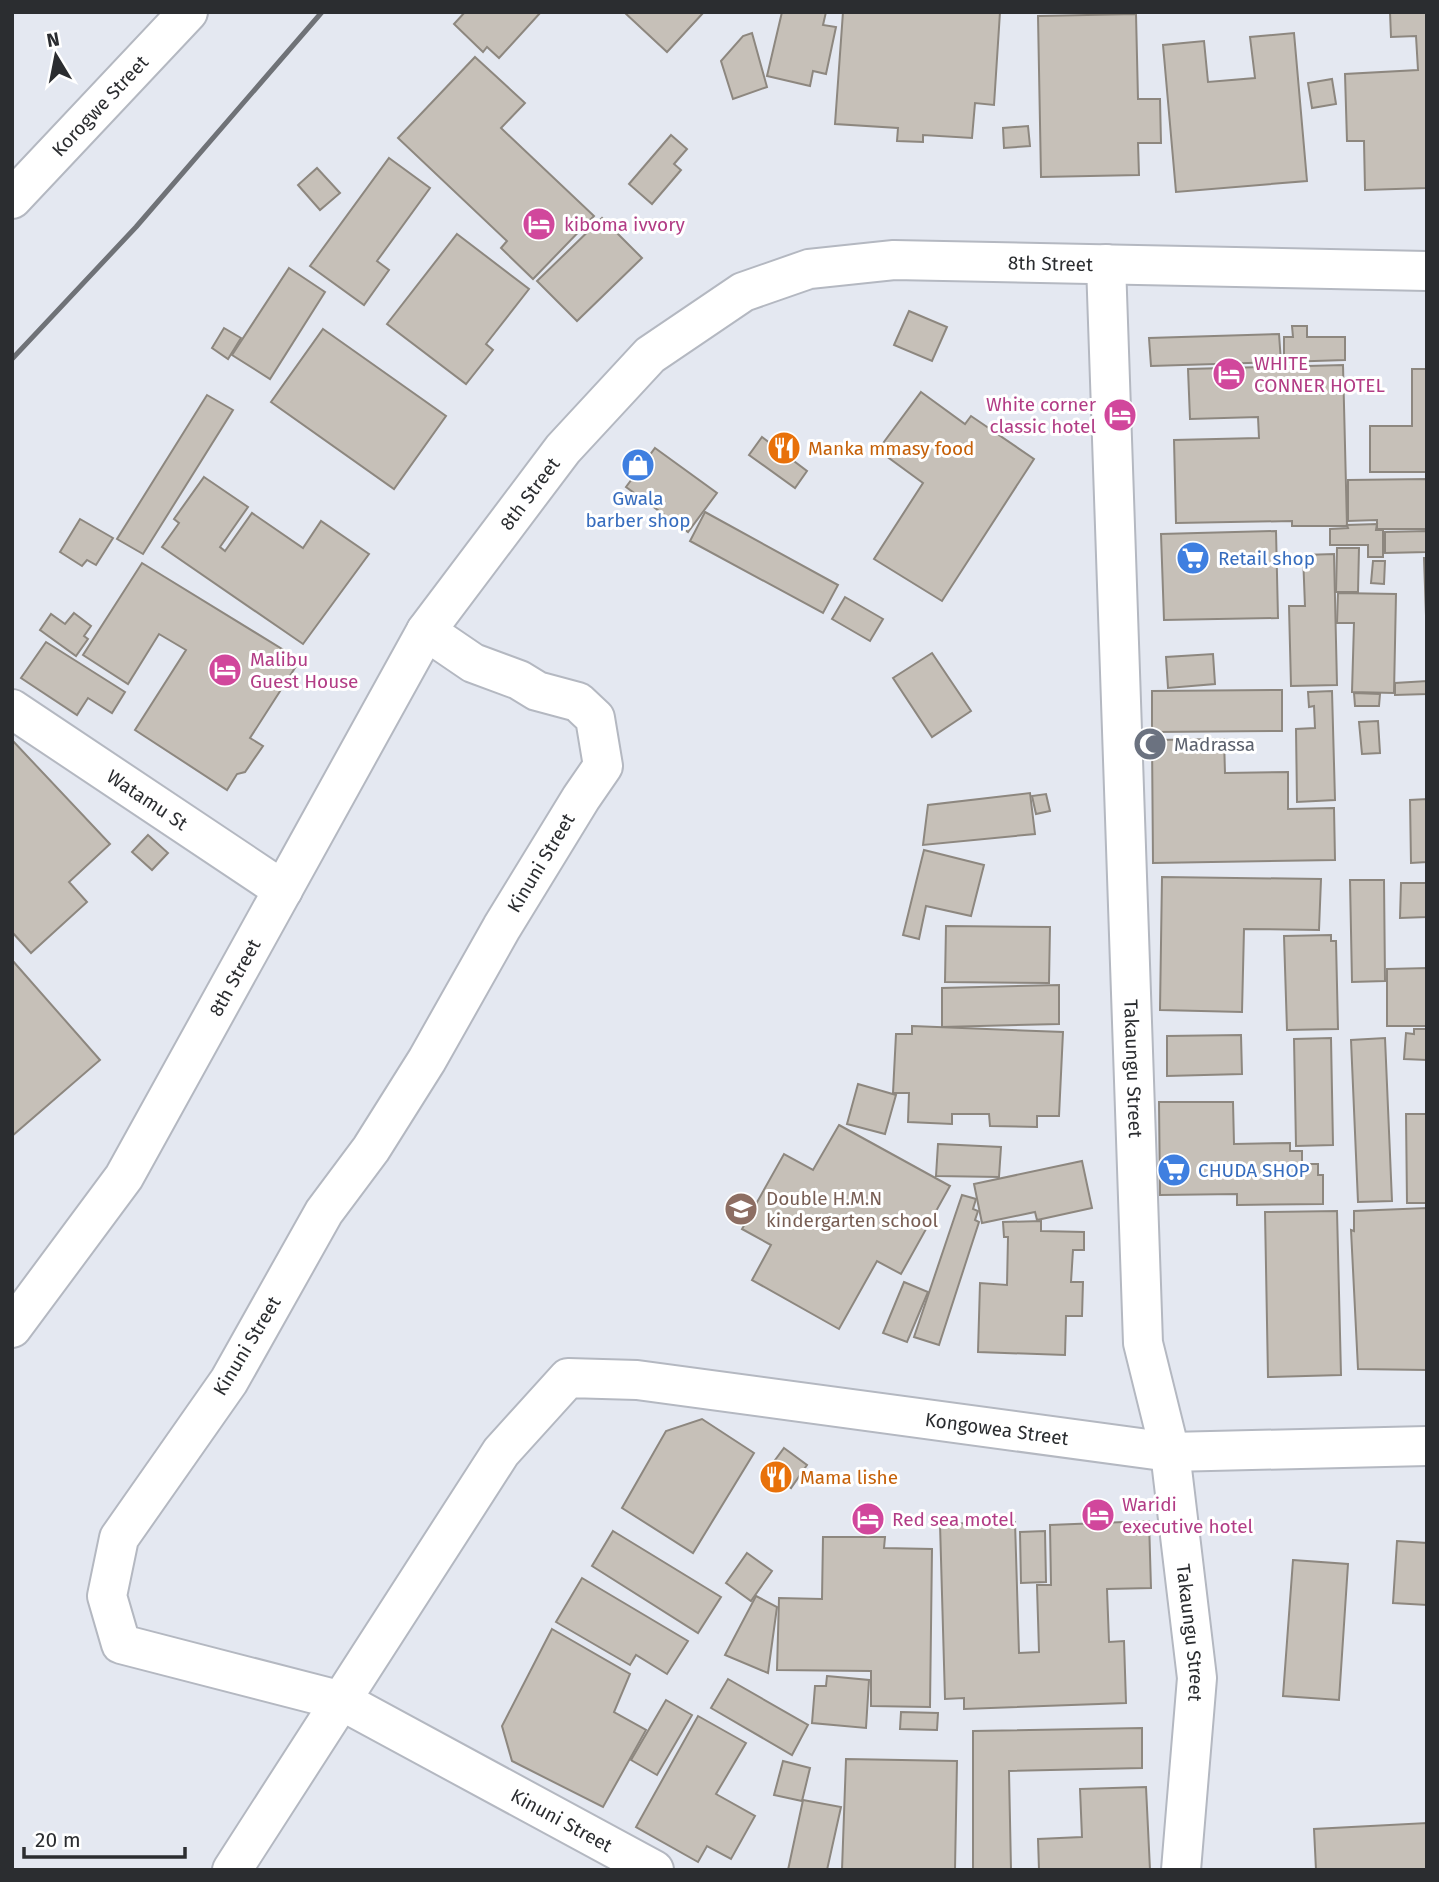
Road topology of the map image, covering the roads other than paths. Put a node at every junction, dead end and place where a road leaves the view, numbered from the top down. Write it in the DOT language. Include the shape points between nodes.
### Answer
graph roads {
  1 [pos="188,12"];
  2 [pos="12,199"];
  3 [pos="1106,264"];
  4 [pos="1427,271"];
  5 [pos="426,631"];
  6 [pos="12,709"];
  7 [pos="283,891"];
  8 [pos="12,1328"];
  9 [pos="1427,1446"];
  10 [pos="1170,1452"];
  11 [pos="342,1701"];
  12 [pos="232,1870"];
  13 [pos="654,1870"];
  14 [pos="1181,1870"];
  1 -- 2 [label="street, Korogwe Street"];
  3 -- 4 [label="street, 8th Street"];
  3 -- 5 [label="street, 8th Street" via="894,260 810,269 743,292 650,355 563,449"];
  3 -- 10 [label="street, Takaungu Street" via="1143,1343"];
  5 -- 7 [label="street, 8th Street"];
  5 -- 11 [label="street, Kinuni Street" via="473,663 537,691 578,702 594,718 603,766 502,927 427,1060 371,1149 324,1212 229,1381 119,1538 107,1595 121,1644"];
  6 -- 7 [label="street, Watamu St"];
  7 -- 8 [label="street, 8th Street" via="124,1177"];
  9 -- 10 [label="street, Kongowea Street"];
  10 -- 11 [label="street, Kongowea Street" via="637,1380 568,1378 501,1452"];
  10 -- 14 [label="street, Takaungu Street" via="1197,1678"];
  11 -- 12 [label="street"];
  11 -- 13 [label="street, Kinuni Street"];
}
